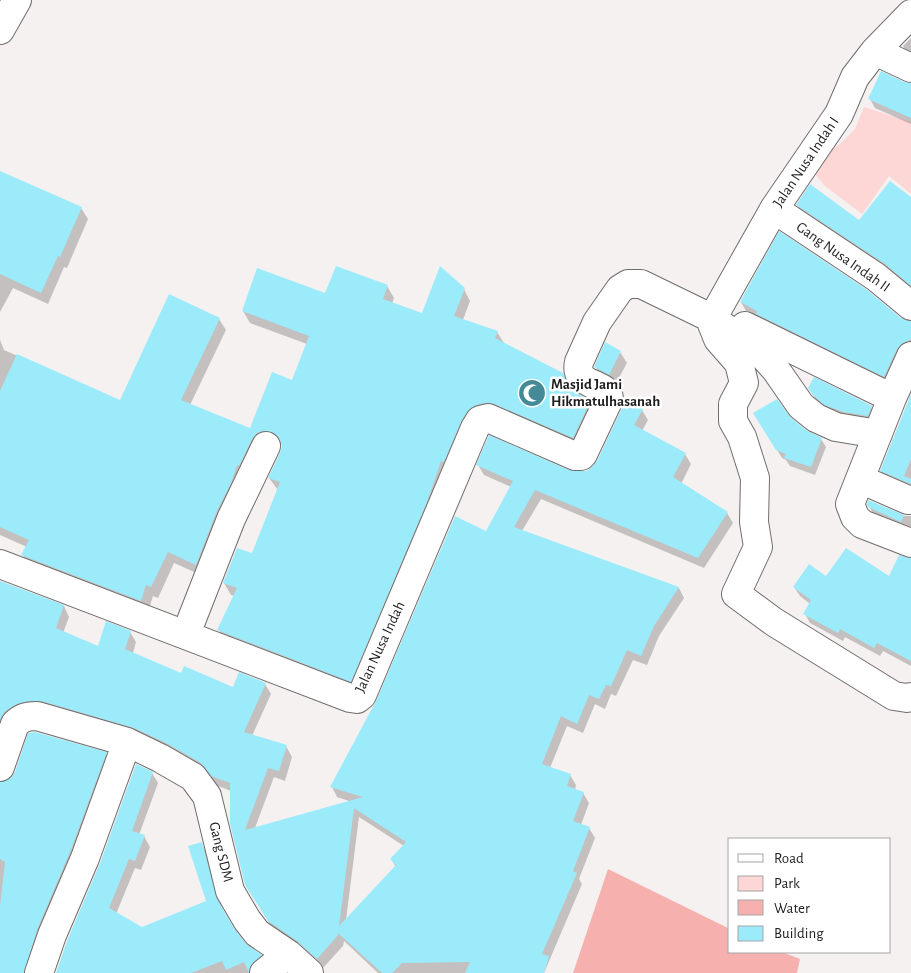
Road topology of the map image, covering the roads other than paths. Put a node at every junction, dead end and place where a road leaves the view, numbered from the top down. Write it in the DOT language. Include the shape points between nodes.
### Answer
graph roads {
  1 [pos="17,0"];
  2 [pos="908,0"];
  3 [pos="911,4"];
  4 [pos="911,14"];
  5 [pos="0,30"];
  6 [pos="875,51"];
  7 [pos="911,68"];
  8 [pos="774,209"];
  9 [pos="911,306"];
  10 [pos="712,315"];
  11 [pos="911,356"];
  12 [pos="892,398"];
  13 [pos="878,434"];
  14 [pos="266,446"];
  15 [pos="860,479"];
  16 [pos="908,500"];
  17 [pos="911,543"];
  18 [pos="0,564"];
  19 [pos="186,634"];
  20 [pos="911,697"];
  21 [pos="127,742"];
  22 [pos="0,767"];
  23 [pos="288,954"];
  24 [pos="39,973"];
  25 [pos="264,973"];
  26 [pos="310,973"];
  1 -- 5 [label="street"];
  2 -- 3 [label="street"];
  4 -- 6 [label="street, Jalan Nusa Indah I"];
  6 -- 7 [label="street"];
  6 -- 8 [label="street, Jalan Nusa Indah I" via="856,77 839,114"];
  8 -- 9 [label="street, Gang Nusa Indah II" via="876,277"];
  8 -- 10 [label="street, Jalan Nusa Indah I"];
  10 -- 12 [label="street"];
  10 -- 13 [label="street" via="758,350 801,406 816,418 836,427"];
  10 -- 19 [label="street, Jalan Nusa Indah" via="641,284 628,284 620,289 597,322 577,368 581,377 609,396 580,456 488,418 480,420 359,698 350,698"];
  10 -- 20 [label="street" via="718,339 739,363 744,383 733,404 733,421 742,437 755,478 754,522 758,547 736,594 774,622 894,696"];
  11 -- 12 [label="street"];
  12 -- 13 [label="street"];
  13 -- 15 [label="street"];
  14 -- 19 [label="street" via="231,518"];
  15 -- 16 [label="street"];
  15 -- 17 [label="street" via="850,504 855,517 862,524"];
  18 -- 19 [label="street, Jalan Nusa Indah"];
  21 -- 22 [label="street, Gang SDM" via="28,716 15,724"];
  21 -- 23 [label="street, Gang SDM" via="193,777 201,786 207,796 233,898 257,933"];
  21 -- 24 [label="street"];
  23 -- 25 [label="street"];
  23 -- 26 [label="street, Gang SDM"];
}
